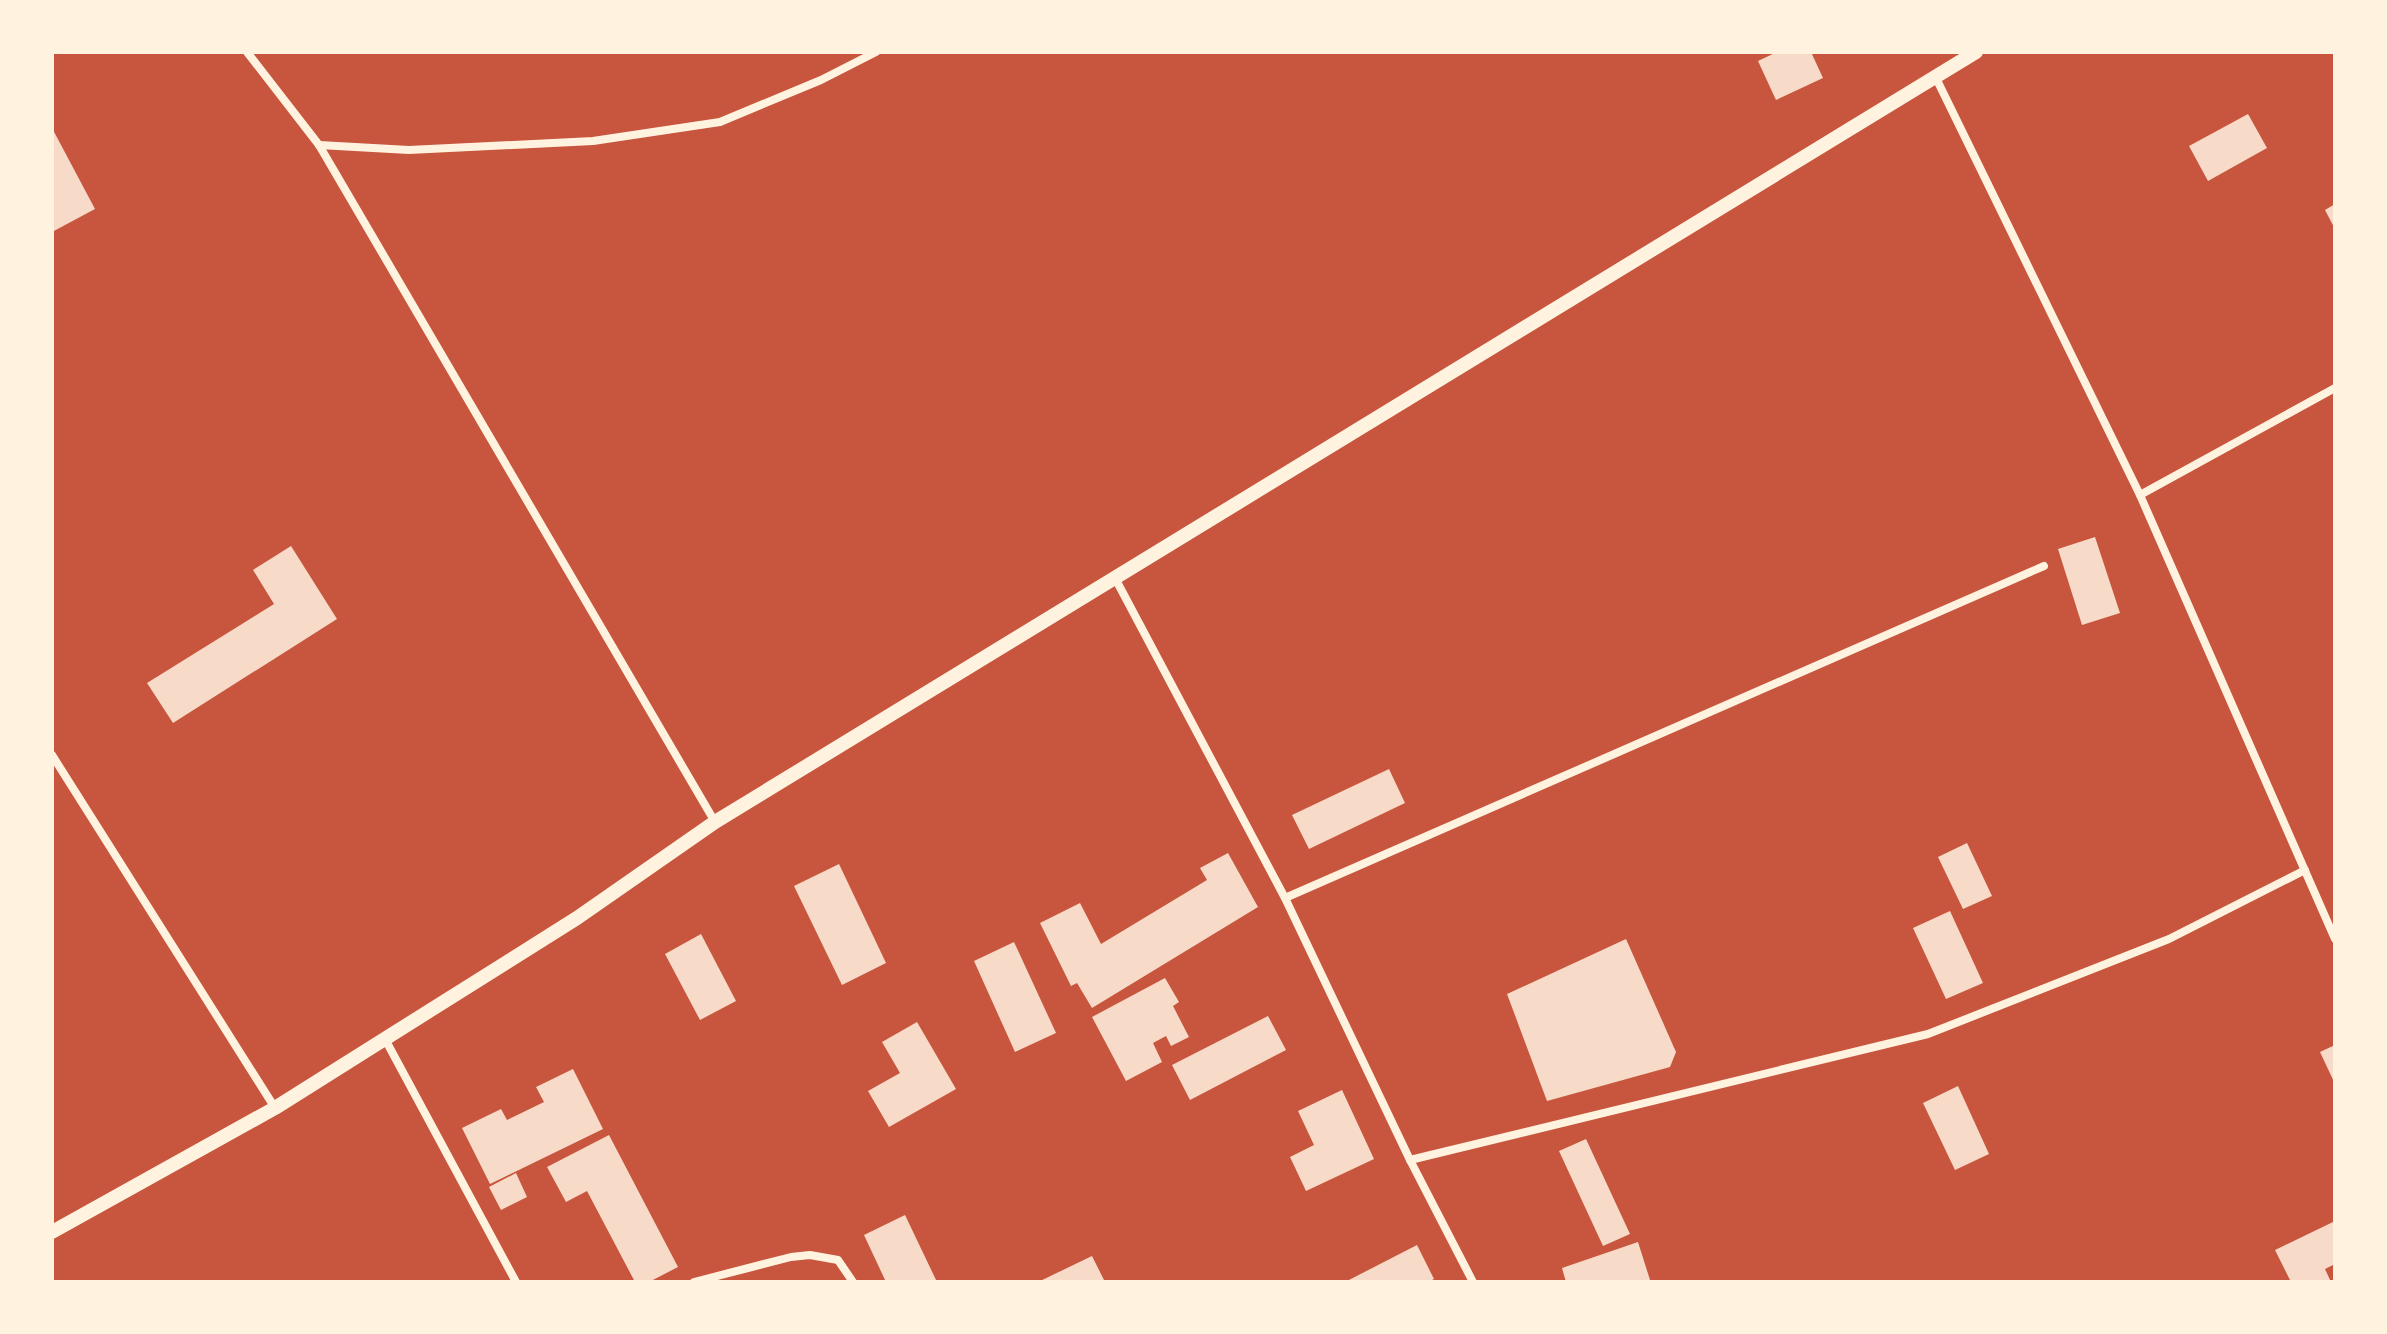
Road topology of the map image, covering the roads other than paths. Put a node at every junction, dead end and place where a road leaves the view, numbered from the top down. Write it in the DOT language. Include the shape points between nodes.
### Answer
graph roads {
  1 [pos="247,52"];
  2 [pos="876,52"];
  3 [pos="1976,52"];
  4 [pos="1936,78"];
  5 [pos="319,145"];
  6 [pos="2335,388"];
  7 [pos="2140,495"];
  8 [pos="2044,566"];
  9 [pos="1115,578"];
  10 [pos="52,755"];
  11 [pos="715,822"];
  12 [pos="2305,870"];
  13 [pos="1285,898"];
  14 [pos="2335,939"];
  15 [pos="384,1038"];
  16 [pos="275,1108"];
  17 [pos="1410,1160"];
  18 [pos="52,1232"];
  19 [pos="516,1282"];
  20 [pos="694,1282"];
  21 [pos="853,1282"];
  22 [pos="1473,1282"];
  1 -- 5 [label="street"];
  2 -- 5 [label="street" via="720,122 593,141 409,150"];
  3 -- 4 [label="street"];
  4 -- 7 [label="street"];
  4 -- 9 [label="street"];
  5 -- 11 [label="street"];
  6 -- 7 [label="street"];
  7 -- 12 [label="street"];
  8 -- 13 [label="street"];
  9 -- 11 [label="street"];
  9 -- 13 [label="street"];
  10 -- 16 [label="street"];
  11 -- 15 [label="street" via="577,918"];
  12 -- 14 [label="street"];
  12 -- 17 [label="street" via="2169,939 1928,1034"];
  13 -- 17 [label="street"];
  15 -- 16 [label="street"];
  15 -- 19 [label="street"];
  16 -- 18 [label="street"];
  17 -- 22 [label="street"];
  20 -- 21 [label="street" via="810,1255 838,1260"];
}
